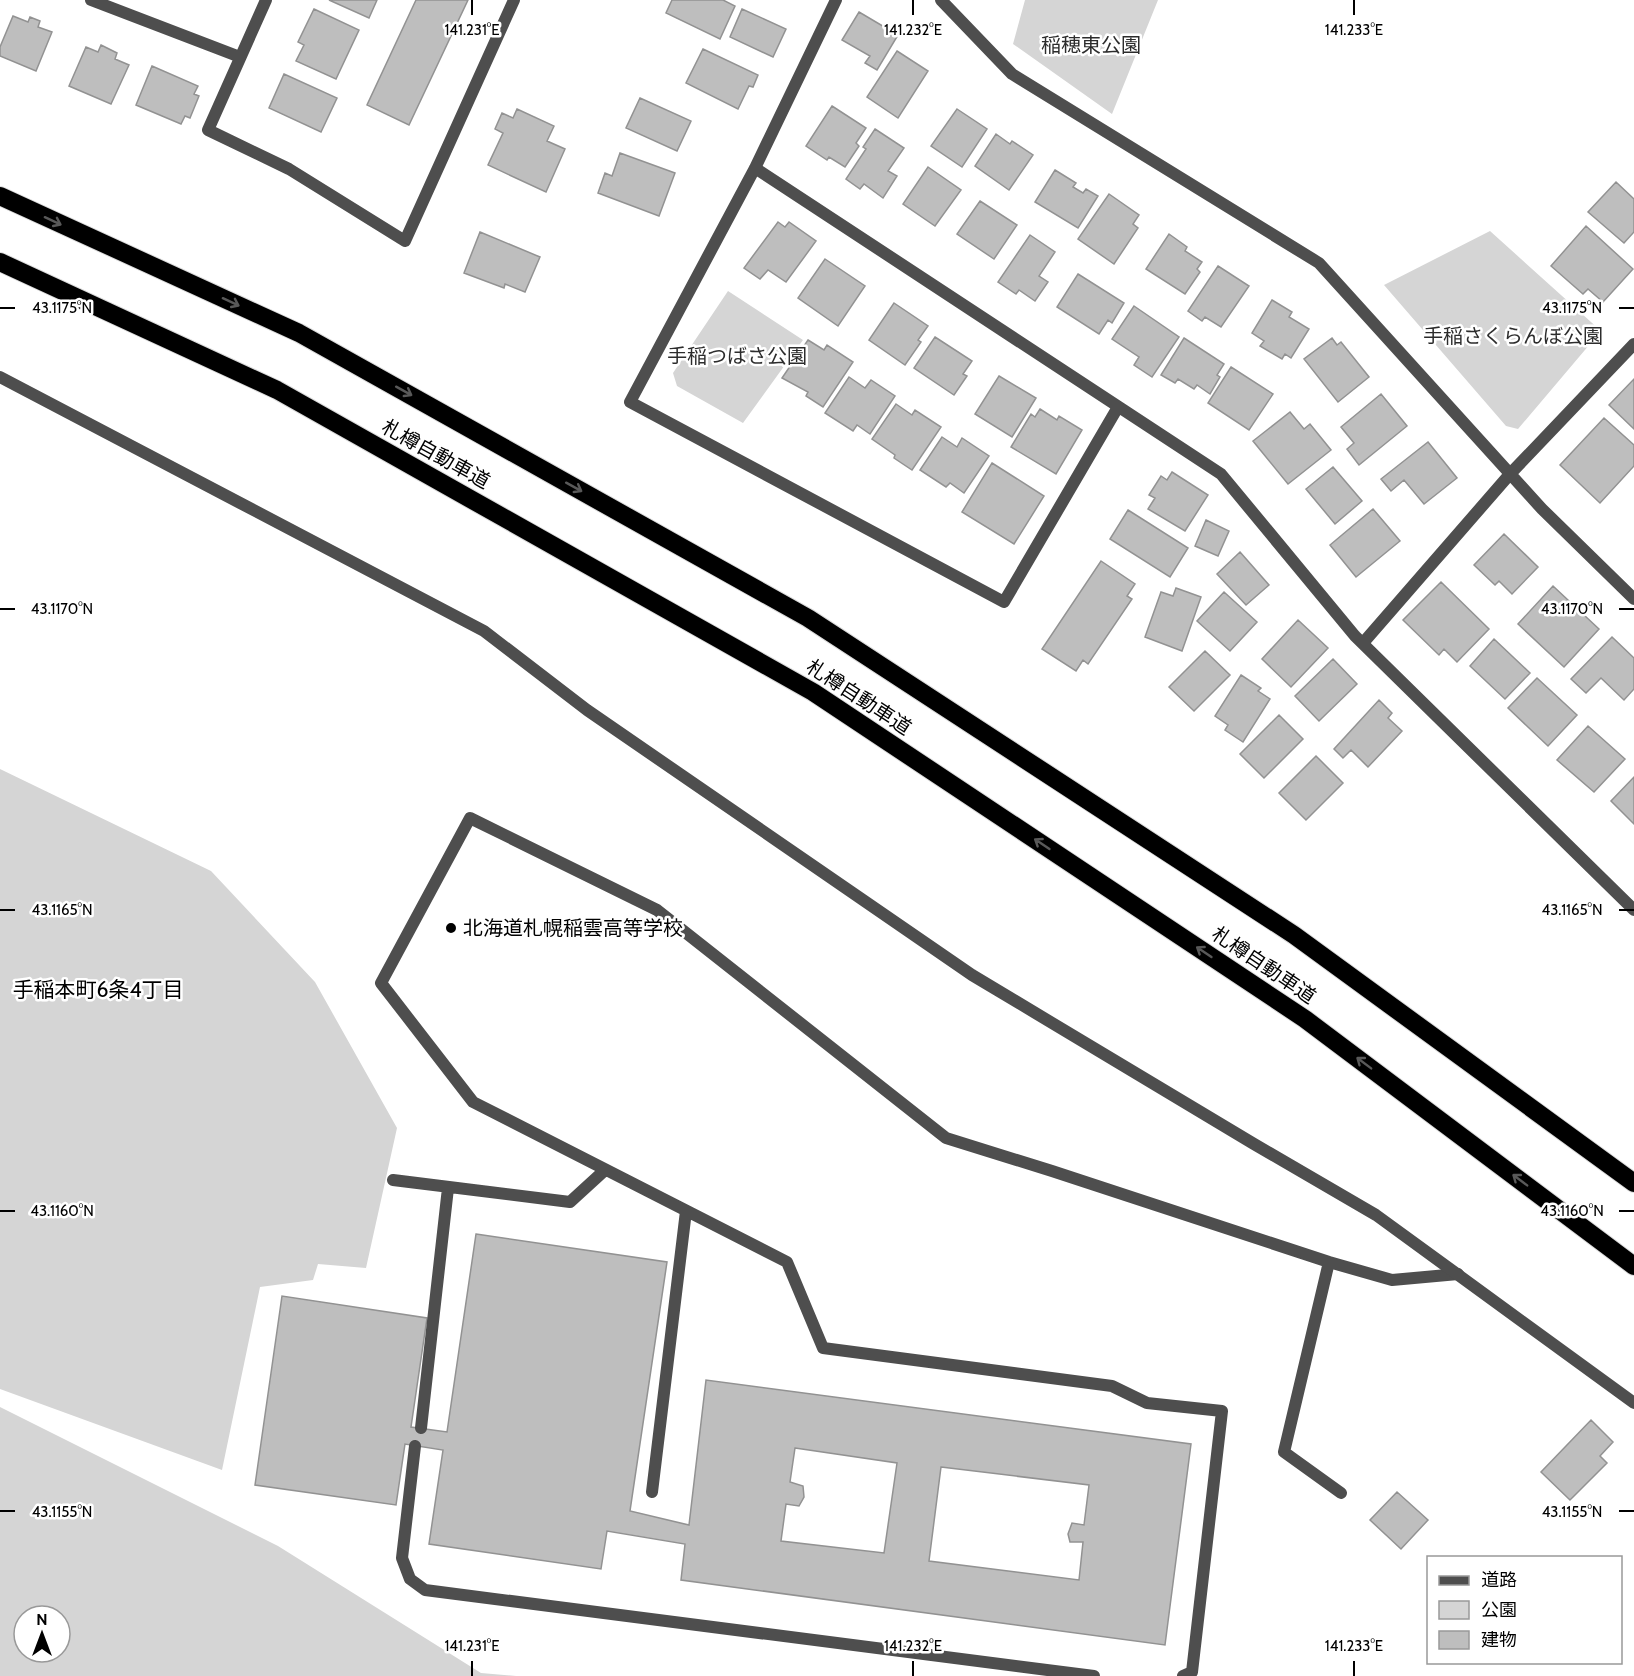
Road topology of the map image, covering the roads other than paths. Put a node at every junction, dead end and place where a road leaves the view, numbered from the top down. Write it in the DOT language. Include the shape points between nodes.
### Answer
graph roads {
  1 [pos="91,0"];
  2 [pos="266,0"];
  3 [pos="514,0"];
  4 [pos="836,0"];
  5 [pos="941,0"];
  6 [pos="240,57"];
  7 [pos="755,168"];
  8 [pos="0,196"];
  9 [pos="0,262"];
  10 [pos="1634,344"];
  11 [pos="0,377"];
  12 [pos="1118,407"];
  13 [pos="1510,474"];
  14 [pos="1634,599"];
  15 [pos="1363,643"];
  16 [pos="1634,910"];
  17 [pos="605,1170"];
  18 [pos="393,1180"];
  19 [pos="1634,1182"];
  20 [pos="448,1188"];
  21 [pos="686,1211"];
  22 [pos="1329,1262"];
  23 [pos="1634,1266"];
  24 [pos="1458,1274"];
  25 [pos="1634,1403"];
  26 [pos="421,1428"];
  27 [pos="414,1446"];
  28 [pos="652,1492"];
  29 [pos="1341,1493"];
  30 [pos="1094,1676"];
  31 [pos="1184,1676"];
  1 -- 6 [label="street"];
  2 -- 6 [label="street"];
  3 -- 6 [label="street" via="405,241 289,169 208,130"];
  4 -- 7 [label="street"];
  5 -- 13 [label="street" via="1012,74 1319,262"];
  7 -- 12 [label="street"];
  7 -- 12 [label="street" via="630,402 1004,602"];
  8 -- 19 [label="highway, 札樽自動車道, one-way" via="299,333 808,618 1294,935"];
  23 -- 9 [label="highway, 札樽自動車道, one-way" via="1305,1019 813,692 277,390"];
  10 -- 13 [label="street"];
  11 -- 24 [label="street" via="484,631 587,710 972,975 1376,1215"];
  12 -- 15 [label="street" via="1221,474"];
  13 -- 14 [label="street"];
  13 -- 15 [label="street"];
  15 -- 16 [label="street"];
  17 -- 20 [label="street" via="570,1202"];
  17 -- 21 [label="street"];
  17 -- 22 [label="street" via="473,1102 381,982 470,818 657,910 946,1138"];
  18 -- 20 [label="street"];
  20 -- 26 [label="street"];
  21 -- 28 [label="street"];
  21 -- 31 [label="street" via="787,1262 823,1348 1112,1386 1147,1403 1222,1411 1192,1672"];
  22 -- 24 [label="street" via="1392,1280"];
  22 -- 29 [label="street" via="1284,1452"];
  24 -- 25 [label="street"];
  27 -- 30 [label="street" via="402,1558 410,1579 425,1590"];
}
